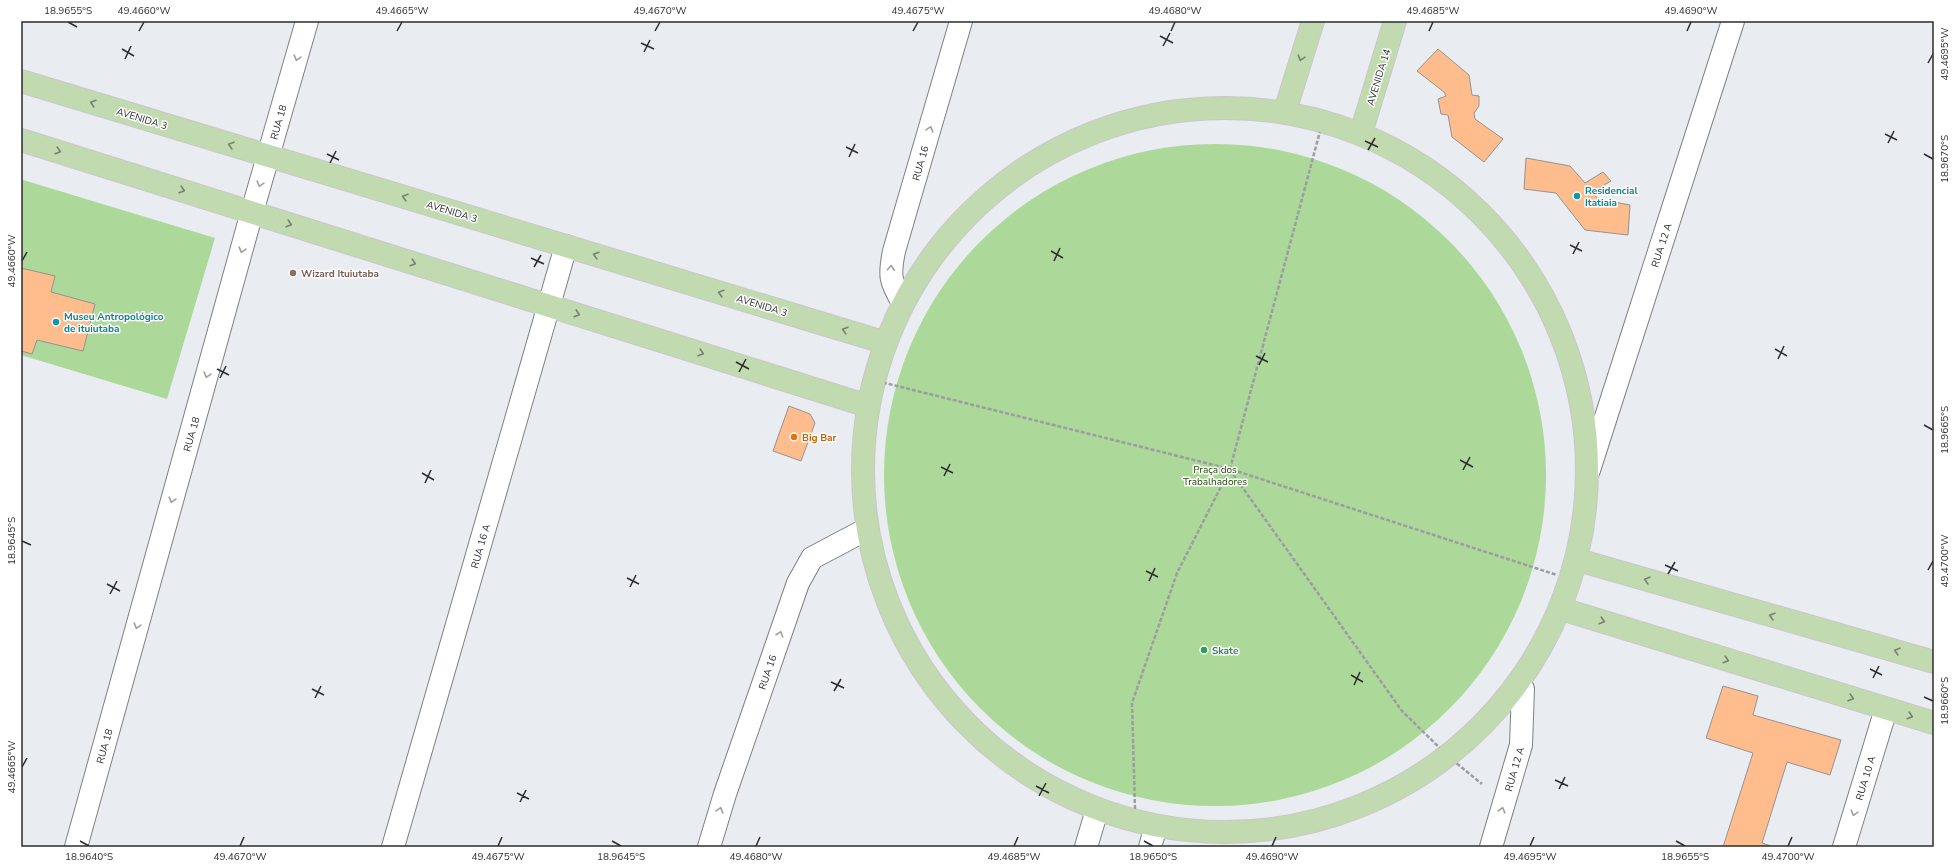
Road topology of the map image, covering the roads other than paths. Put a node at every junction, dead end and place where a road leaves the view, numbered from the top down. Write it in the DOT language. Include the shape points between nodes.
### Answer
graph roads {
  1 [pos="307,21"];
  2 [pos="961,21"];
  3 [pos="1313,21"];
  4 [pos="1395,21"];
  5 [pos="1733,21"];
  6 [pos="21,82"];
  7 [pos="1285,112"];
  8 [pos="1361,133"];
  9 [pos="21,140"];
  10 [pos="268,156"];
  11 [pos="252,212"];
  12 [pos="566,246"];
  13 [pos="903,303"];
  14 [pos="549,306"];
  15 [pos="883,342"];
  16 [pos="865,405"];
  17 [pos="1589,470"];
  18 [pos="866,530"];
  19 [pos="1575,570"];
  20 [pos="1565,610"];
  21 [pos="1934,662"];
  22 [pos="1522,689"];
  23 [pos="1886,709"];
  24 [pos="1934,723"];
  25 [pos="1097,810"];
  26 [pos="1156,826"];
  27 [pos="76,847"];
  28 [pos="393,847"];
  29 [pos="709,847"];
  30 [pos="1086,847"];
  31 [pos="1150,847"];
  32 [pos="1491,847"];
  33 [pos="1844,847"];
  1 -- 10 [label="street, RUA 18, one-way"];
  13 -- 2 [label="street, RUA 16, one-way" via="892,284 890,268"];
  3 -- 7 [label="main road, one-way"];
  4 -- 8 [label="main road, AVENIDA 14"];
  5 -- 17 [label="street, RUA 12 A"];
  10 -- 6 [label="main road, AVENIDA 3, one-way"];
  7 -- 8 [label="main road" via="1324,120"];
  7 -- 13 [label="main road" via="1184,108 1087,132 1000,182 930,254"];
  8 -- 17 [label="main road" via="1449,190 1526,267 1573,364"];
  9 -- 11 [label="main road, one-way"];
  10 -- 11 [label="street, RUA 18, one-way"];
  12 -- 10 [label="main road, AVENIDA 3, one-way"];
  11 -- 14 [label="main road, one-way"];
  11 -- 27 [label="street, RUA 18, one-way"];
  12 -- 14 [label="street, RUA 16 A"];
  15 -- 12 [label="main road, AVENIDA 3, one-way"];
  13 -- 15 [label="main road"];
  14 -- 16 [label="main road, one-way"];
  14 -- 28 [label="street, RUA 16 A"];
  15 -- 16 [label="main road"];
  16 -- 18 [label="main road"];
  17 -- 19 [label="main road"];
  18 -- 25 [label="main road" via="908,648 988,745"];
  29 -- 18 [label="street, RUA 16, one-way" via="798,583 812,558"];
  19 -- 20 [label="main road"];
  21 -- 19 [label="main road, one-way"];
  20 -- 22 [label="main road"];
  20 -- 23 [label="main road, one-way"];
  22 -- 26 [label="main road" via="1450,758 1366,806 1263,831"];
  32 -- 22 [label="street, RUA 12 A, one-way" via="1521,746"];
  23 -- 24 [label="main road, one-way"];
  23 -- 33 [label="street, RUA 10 A, one-way"];
  25 -- 26 [label="main road"];
  25 -- 30 [label="street"];
  26 -- 31 [label="street"];
}
